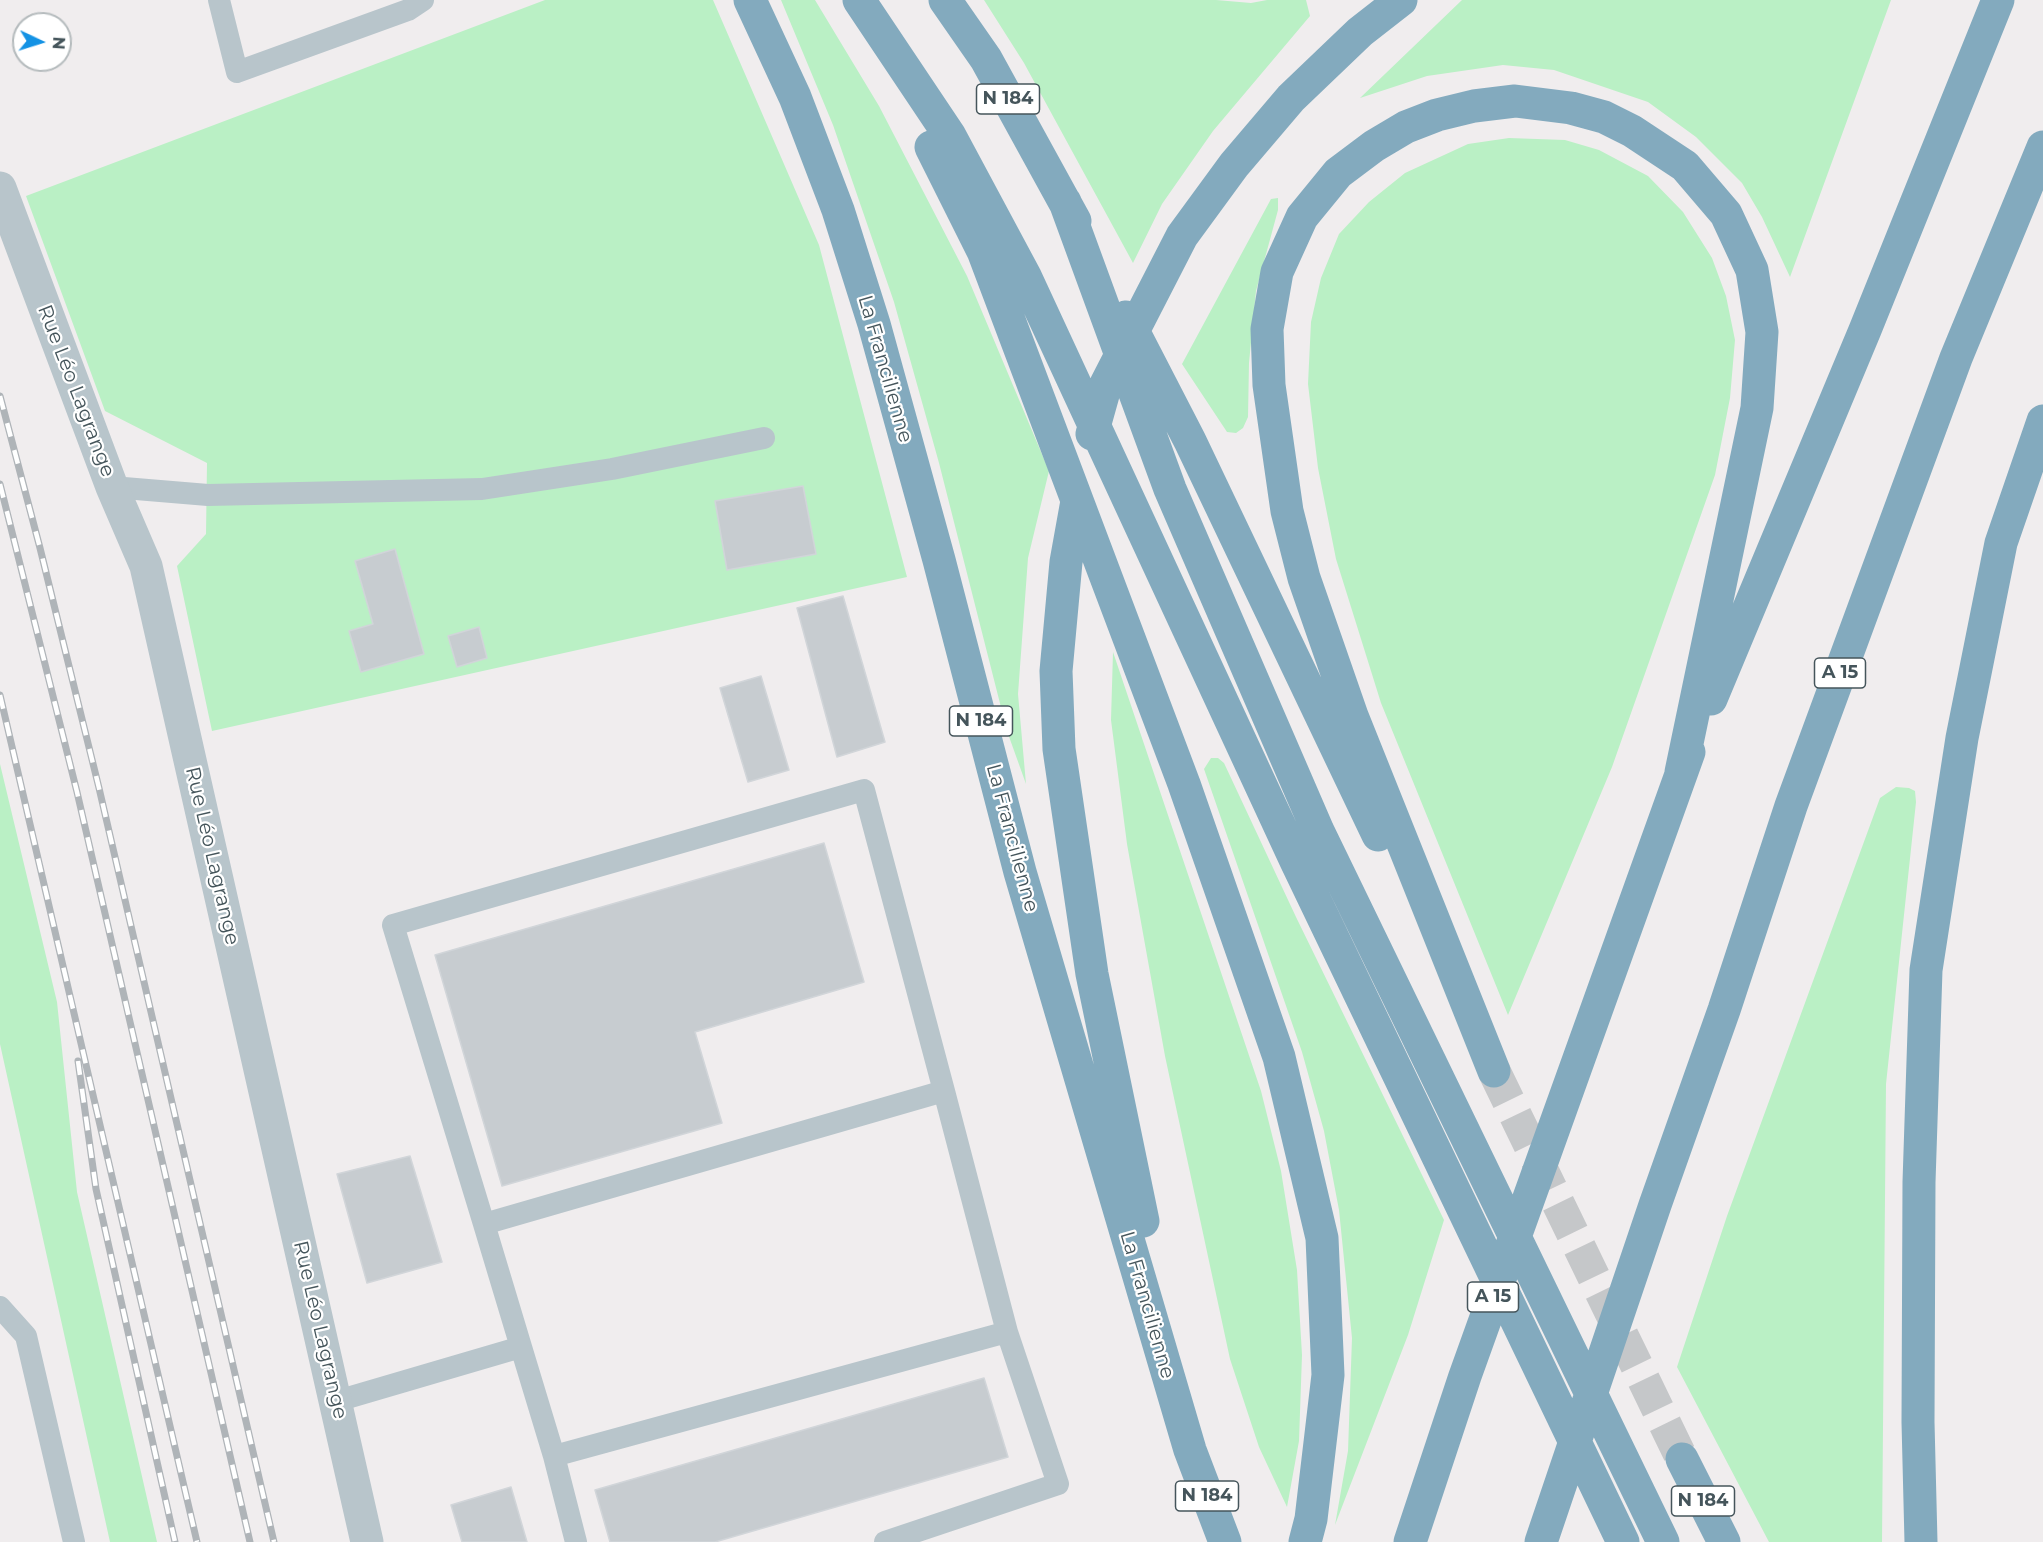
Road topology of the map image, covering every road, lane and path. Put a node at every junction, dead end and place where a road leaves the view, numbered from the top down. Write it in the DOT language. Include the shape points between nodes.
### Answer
graph roads {
  1 [pos="219,0"];
  2 [pos="423,0"];
  3 [pos="750,0"];
  4 [pos="859,0"];
  5 [pos="945,0"];
  6 [pos="1401,0"];
  7 [pos="1998,0"];
  8 [pos="2043,147"];
  9 [pos="0,188"];
  10 [pos="1065,202"];
  11 [pos="2043,421"];
  12 [pos="764,438"];
  13 [pos="112,487"];
  14 [pos="1681,772"];
  15 [pos="944,1091"];
  16 [pos="484,1224"];
  17 [pos="0,1307"];
  18 [pos="1007,1332"];
  19 [pos="521,1347"];
  20 [pos="336,1401"];
  21 [pos="1190,1450"];
  22 [pos="554,1456"];
  23 [pos="1682,1459"];
  24 [pos="1308,1531"];
  25 [pos="74,1542"];
  26 [pos="367,1542"];
  27 [pos="576,1542"];
  28 [pos="885,1542"];
  29 [pos="1225,1542"];
  30 [pos="1410,1542"];
  31 [pos="1541,1542"];
  32 [pos="1623,1542"];
  33 [pos="1663,1542"];
  34 [pos="1724,1542"];
  35 [pos="1921,1542"];
  1 -- 2 [label="lane" via="237,72 408,10"];
  3 -- 21 [label="highway, La Francilienne / N 184" via="815,149 870,313 1020,872"];
  4 -- 24 [label="highway" via="983,251 1184,784 1279,1057 1322,1238 1329,1375"];
  4 -- 32 [label="highway" via="950,136 1025,276 1296,861"];
  5 -- 10 [label="highway, N 184" via="986,59"];
  6 -- 21 [label="highway" via="1360,32 1291,98 1234,165 1182,236 1106,384 1082,470 1066,562 1056,671 1060,760 1092,974"];
  7 -- 14 [label="highway, A 15"];
  8 -- 31 [label="highway, A 15" via="1956,358 1791,806"];
  9 -- 13 [label="street, Rue Léo Lagrange"];
  10 -- 14 [label="highway, N 184" via="1190,441 1494,1071 1352,716 1304,578 1287,511 1269,385 1267,329 1277,272 1302,217 1338,173 1406,127 1437,115 1515,101 1571,108 1604,117 1685,165 1726,214 1752,270 1762,332 1756,408"];
  10 -- 33 [label="highway" via="1170,489 1318,831"];
  11 -- 35 [label="highway" via="2001,543 1962,738 1926,970 1919,1182"];
  12 -- 13 [label="lane" via="612,469 482,489 208,495"];
  13 -- 20 [label="street, Rue Léo Lagrange" via="146,566"];
  14 -- 30 [label="highway, A 15" via="1469,1364"];
  15 -- 16 [label="lane"];
  15 -- 16 [label="lane" via="864,790 393,925"];
  15 -- 18 [label="lane"];
  16 -- 19 [label="lane"];
  17 -- 25 [label="lane" via="26,1336"];
  18 -- 22 [label="lane"];
  18 -- 28 [label="lane" via="1058,1484"];
  19 -- 20 [label="lane"];
  19 -- 22 [label="lane"];
  20 -- 26 [label="street, Rue Léo Lagrange"];
  21 -- 29 [label="highway, La Francilienne / N 184"];
  22 -- 27 [label="lane"];
  23 -- 34 [label="highway, N 184"];
}
